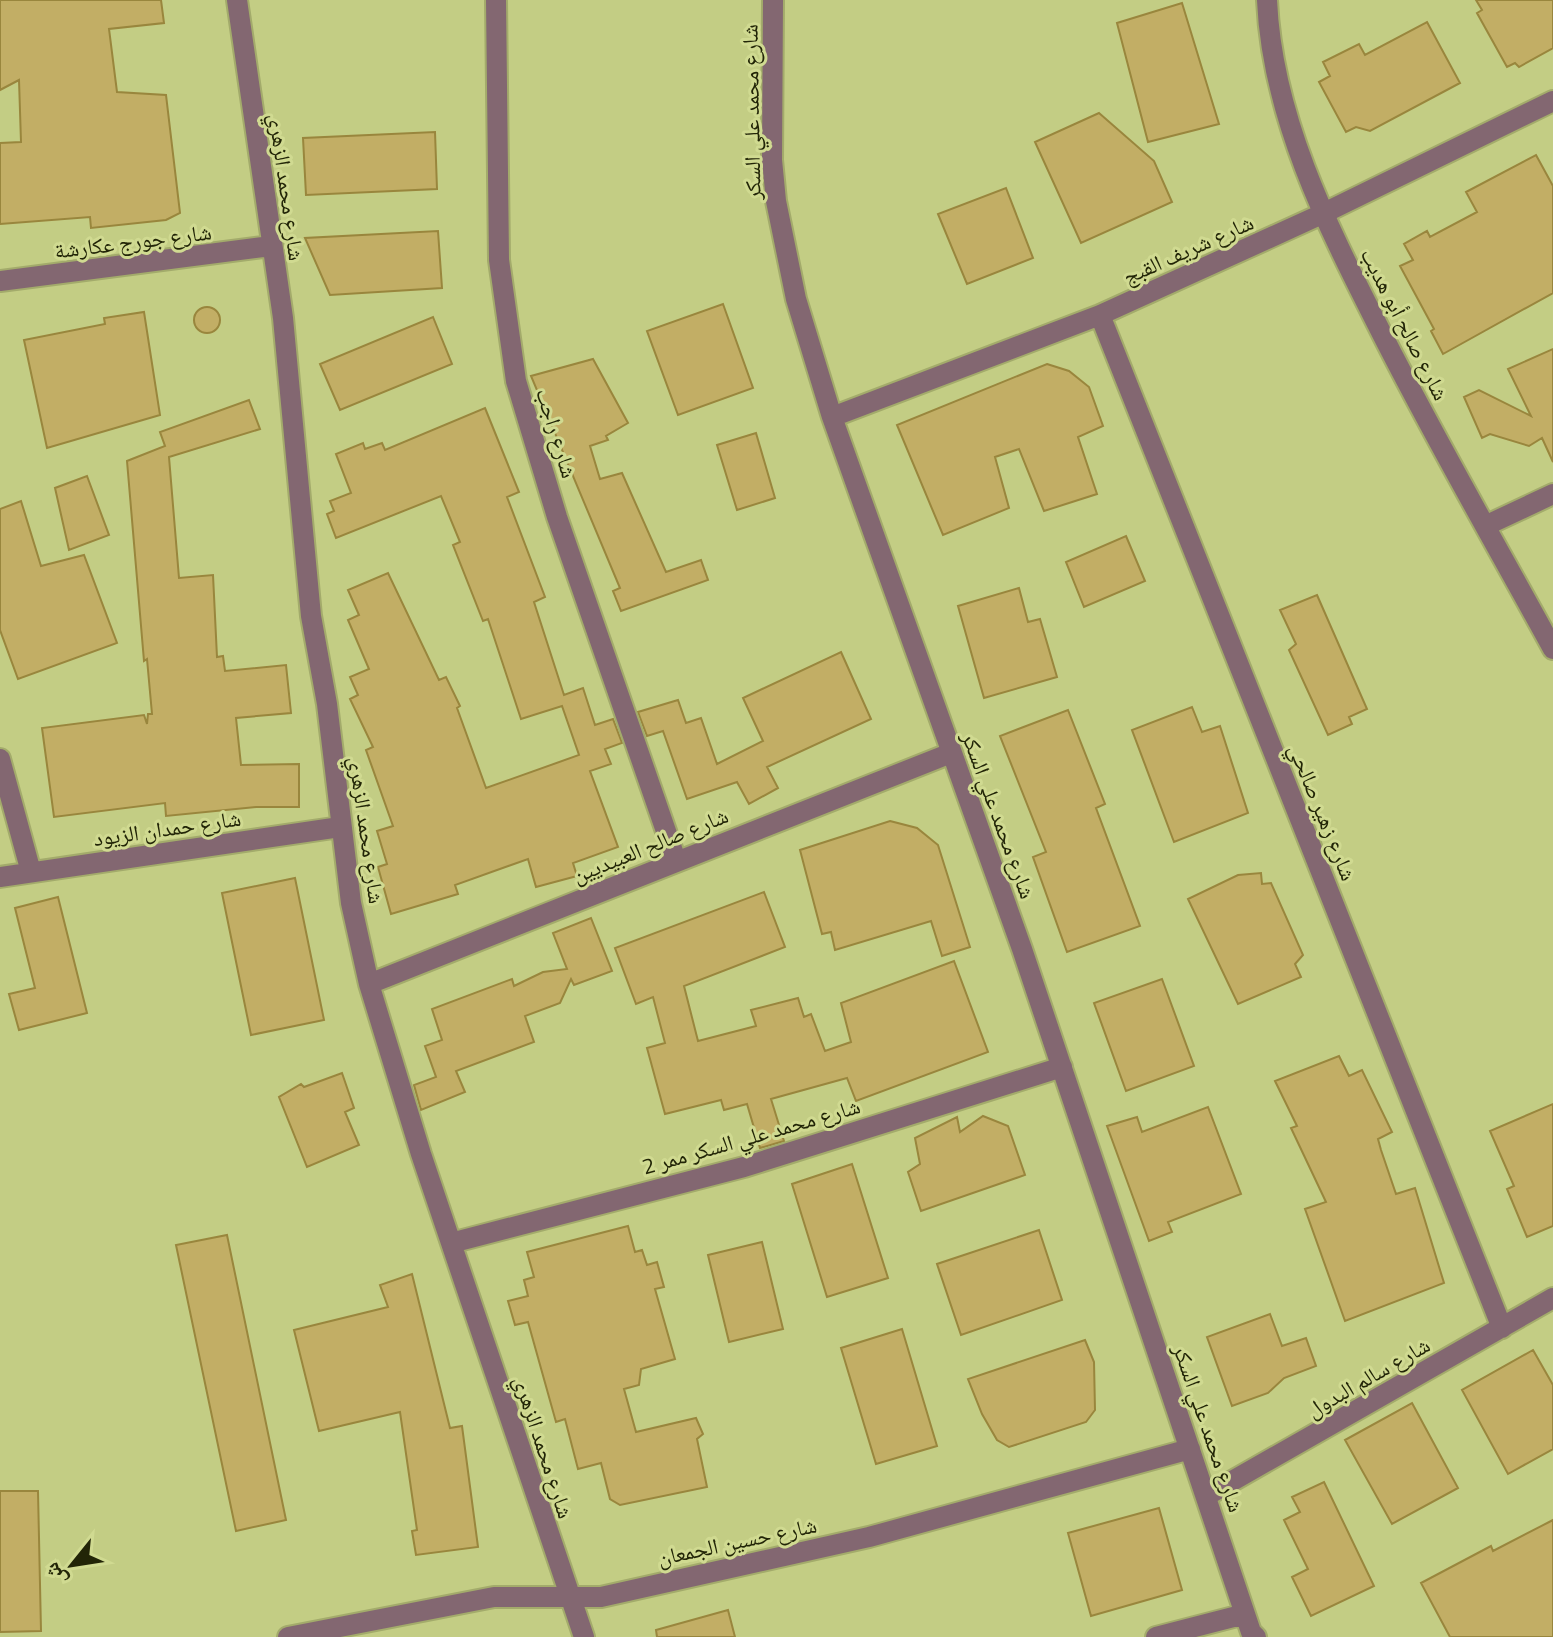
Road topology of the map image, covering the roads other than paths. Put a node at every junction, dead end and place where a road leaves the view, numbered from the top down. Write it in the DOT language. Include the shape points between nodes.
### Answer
graph roads {
  1 [pos="237,0"];
  2 [pos="496,0"];
  3 [pos="773,0"];
  4 [pos="1267,0"];
  5 [pos="1553,101"];
  6 [pos="1322,214"];
  7 [pos="271,246"];
  8 [pos="0,281"];
  9 [pos="1100,315"];
  10 [pos="832,417"];
  11 [pos="1553,494"];
  12 [pos="1485,526"];
  13 [pos="1553,649"];
  14 [pos="951,753"];
  15 [pos="0,759"];
  16 [pos="340,827"];
  17 [pos="676,860"];
  18 [pos="31,872"];
  19 [pos="0,877"];
  20 [pos="369,984"];
  21 [pos="1062,1067"];
  22 [pos="451,1243"];
  23 [pos="1553,1298"];
  24 [pos="1502,1328"];
  25 [pos="1190,1449"];
  26 [pos="1206,1496"];
  27 [pos="569,1598"];
  28 [pos="1251,1630"];
  29 [pos="288,1637"];
  30 [pos="584,1637"];
  31 [pos="1156,1637"];
  1 -- 7 [label="street, شارع محمد الزهري"];
  2 -- 17 [label="street, شارع راجب" via="499,260 516,381 557,517"];
  3 -- 10 [label="street, شارع محمد علي السكر" via="776,201 796,299"];
  4 -- 6 [label="street, شارع صالح أبو هديب" via="1283,93"];
  5 -- 6 [label="street, شارع شريف القبج"];
  6 -- 9 [label="street, شارع شريف القبج"];
  6 -- 12 [label="street, شارع صالح أبو هديب"];
  7 -- 8 [label="street, شارع جورج عكارشة"];
  7 -- 16 [label="street, شارع محمد الزهري"];
  9 -- 10 [label="street, شارع شريف القبج"];
  9 -- 24 [label="street, شارع زهير صالحي"];
  10 -- 14 [label="street, شارع محمد علي السكر"];
  11 -- 12 [label="street"];
  12 -- 13 [label="street, شارع صالح أبو هديب"];
  14 -- 17 [label="street, شارع صالح العبيديين"];
  14 -- 21 [label="street, شارع محمد علي السكر"];
  15 -- 18 [label="street"];
  16 -- 18 [label="street, شارع حمدان الزيود"];
  16 -- 20 [label="street, شارع محمد الزهري"];
  17 -- 20 [label="street, شارع صالح العبيديين"];
  18 -- 19 [label="street, شارع حمدان الزيود"];
  20 -- 22 [label="street, شارع محمد الزهري"];
  21 -- 22 [label="street, شارع محمد علي السكر ممر 2" via="759,1163"];
  21 -- 25 [label="street, شارع محمد علي السكر"];
  22 -- 27 [label="street, شارع محمد الزهري"];
  23 -- 24 [label="street, شارع سالم البدول"];
  24 -- 26 [label="street, شارع سالم البدول"];
  25 -- 26 [label="street, شارع محمد علي السكر"];
  25 -- 27 [label="street, شارع حسين الجمعان" via="869,1537 601,1597"];
  26 -- 28 [label="street, شارع محمد علي السكر"];
  27 -- 29 [label="street, شارع حسين الجمعان" via="494,1597"];
  27 -- 30 [label="street, شارع محمد الزهري"];
  28 -- 31 [label="street"];
}
